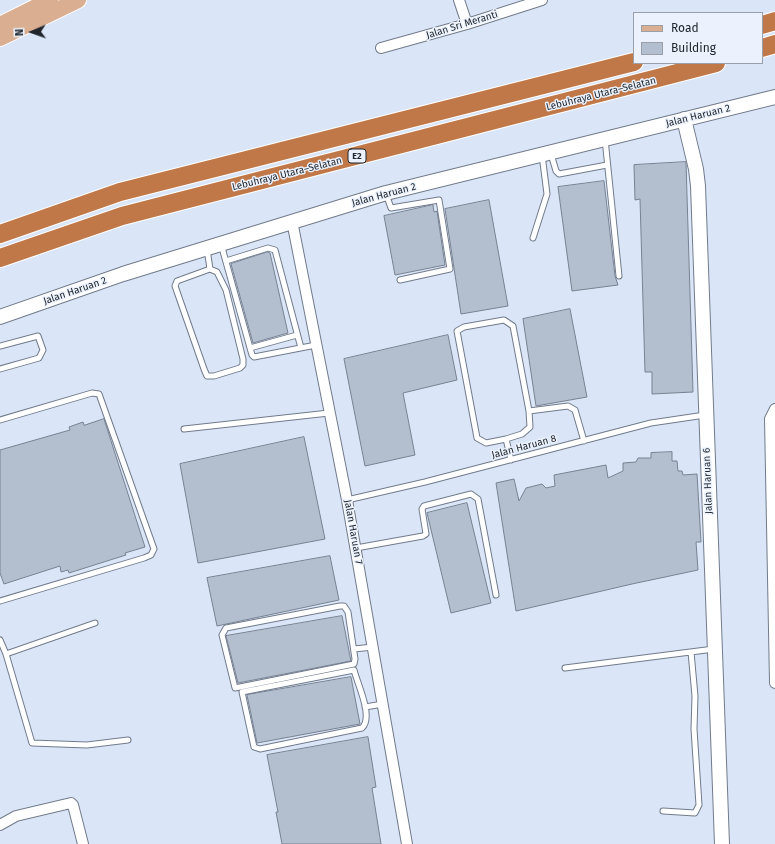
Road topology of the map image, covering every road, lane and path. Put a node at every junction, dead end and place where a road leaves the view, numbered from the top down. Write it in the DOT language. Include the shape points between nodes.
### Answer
graph roads {
  1 [pos="50,0"];
  2 [pos="78,0"];
  3 [pos="459,0"];
  4 [pos="542,0"];
  5 [pos="775,21"];
  6 [pos="467,24"];
  7 [pos="0,25"];
  8 [pos="763,25"];
  9 [pos="0,38"];
  10 [pos="775,44"];
  11 [pos="381,48"];
  12 [pos="763,48"];
  13 [pos="633,62"];
  14 [pos="713,64"];
  15 [pos="775,97"];
  16 [pos="684,119"];
  17 [pos="605,138"];
  18 [pos="546,153"];
  19 [pos="607,165"];
  20 [pos="386,193"];
  21 [pos="292,221"];
  22 [pos="0,234"];
  23 [pos="533,238"];
  24 [pos="221,243"];
  25 [pos="207,248"];
  26 [pos="0,258"];
  27 [pos="226,261"];
  28 [pos="210,269"];
  29 [pos="619,276"];
  30 [pos="400,280"];
  31 [pos="0,317"];
  32 [pos="297,335"];
  33 [pos="316,345"];
  34 [pos="0,346"];
  35 [pos="250,348"];
  36 [pos="301,348"];
  37 [pos="0,369"];
  38 [pos="774,410"];
  39 [pos="529,411"];
  40 [pos="329,413"];
  41 [pos="705,415"];
  42 [pos="0,420"];
  43 [pos="184,429"];
  44 [pos="506,439"];
  45 [pos="584,441"];
  46 [pos="773,446"];
  47 [pos="511,460"];
  48 [pos="773,482"];
  49 [pos="347,500"];
  50 [pos="356,548"];
  51 [pos="774,591"];
  52 [pos="496,595"];
  53 [pos="0,601"];
  54 [pos="95,624"];
  55 [pos="0,640"];
  56 [pos="373,647"];
  57 [pos="354,649"];
  58 [pos="714,649"];
  59 [pos="691,652"];
  60 [pos="6,654"];
  61 [pos="565,668"];
  62 [pos="775,683"];
  63 [pos="383,704"];
  64 [pos="365,707"];
  65 [pos="128,740"];
  66 [pos="663,811"];
  67 [pos="0,825"];
  68 [pos="82,844"];
  69 [pos="407,844"];
  70 [pos="722,844"];
  1 -- 7 [label="main road"];
  2 -- 9 [label="main road"];
  3 -- 6 [label="street"];
  4 -- 6 [label="street, Jalan Sri Meranti"];
  5 -- 8 [label="highway"];
  6 -- 11 [label="street, Jalan Sri Meranti"];
  10 -- 12 [label="highway"];
  13 -- 22 [label="highway, E2" via="120,192"];
  14 -- 26 [label="highway, Lebuhraya Utara–Selatan / E2" via="122,216"];
  15 -- 16 [label="main road, Jalan Haruan 2"];
  16 -- 17 [label="main road, Jalan Haruan 2"];
  16 -- 41 [label="main road, Jalan Haruan 6" via="698,186"];
  17 -- 18 [label="main road, Jalan Haruan 2"];
  17 -- 19 [label="lane"];
  18 -- 19 [label="lane" via="559,174"];
  18 -- 20 [label="main road, Jalan Haruan 2"];
  18 -- 23 [label="lane" via="547,194"];
  19 -- 29 [label="lane"];
  20 -- 21 [label="main road, Jalan Haruan 2"];
  20 -- 30 [label="lane" via="391,208 439,200 450,269"];
  21 -- 24 [label="main road, Jalan Haruan 2"];
  21 -- 33 [label="street, Jalan Haruan 7"];
  24 -- 25 [label="main road, Jalan Haruan 2"];
  24 -- 27 [label="lane"];
  25 -- 28 [label="lane"];
  25 -- 31 [label="main road, Jalan Haruan 2"];
  27 -- 32 [label="lane" via="268,248 275,250"];
  27 -- 35 [label="lane"];
  28 -- 28 [label="lane" via="178,281 176,286 204,369 207,376 214,376 240,368 243,366 243,359 226,290 217,272"];
  32 -- 35 [label="lane"];
  32 -- 36 [label="lane"];
  33 -- 36 [label="lane"];
  33 -- 40 [label="street, Jalan Haruan 7"];
  34 -- 37 [label="lane" via="38,336 43,350 39,358"];
  35 -- 36 [label="lane" via="254,357"];
  38 -- 46 [label="street" via="770,419"];
  39 -- 44 [label="lane" via="530,427 522,434"];
  39 -- 44 [label="lane" via="513,326 504,320 464,327 457,331 477,438 486,443"];
  39 -- 45 [label="lane" via="568,406 575,410"];
  40 -- 43 [label="lane"];
  40 -- 49 [label="street, Jalan Haruan 7"];
  41 -- 45 [label="lane, Jalan Haruan 8" via="651,423"];
  41 -- 58 [label="main road, Jalan Haruan 6"];
  42 -- 53 [label="lane" via="92,393 99,394 154,549 144,558"];
  44 -- 47 [label="lane"];
  45 -- 47 [label="lane, Jalan Haruan 8"];
  46 -- 48 [label="street"];
  47 -- 49 [label="lane, Jalan Haruan 8"];
  48 -- 51 [label="street"];
  49 -- 50 [label="street, Jalan Haruan 7"];
  50 -- 52 [label="lane" via="423,536 427,530 422,509 424,506 471,494 478,499"];
  50 -- 56 [label="street, Jalan Haruan 7"];
  51 -- 62 [label="street"];
  54 -- 60 [label="lane"];
  55 -- 60 [label="lane"];
  56 -- 57 [label="lane"];
  56 -- 63 [label="street, Jalan Haruan 7"];
  57 -- 57 [label="lane" via="354,664 235,688 222,635 229,627 344,606 348,612"];
  58 -- 59 [label="lane"];
  58 -- 70 [label="main road, Jalan Haruan 6"];
  59 -- 61 [label="lane"];
  59 -- 66 [label="lane" via="700,805 695,813"];
  60 -- 65 [label="lane" via="32,743 87,745"];
  63 -- 64 [label="lane"];
  63 -- 69 [label="street, Jalan Haruan 7"];
  64 -- 64 [label="lane" via="365,726 360,729 257,748 253,745 242,692 354,670 363,693"];
  67 -- 68 [label="street" via="16,816 71,803"];
}
